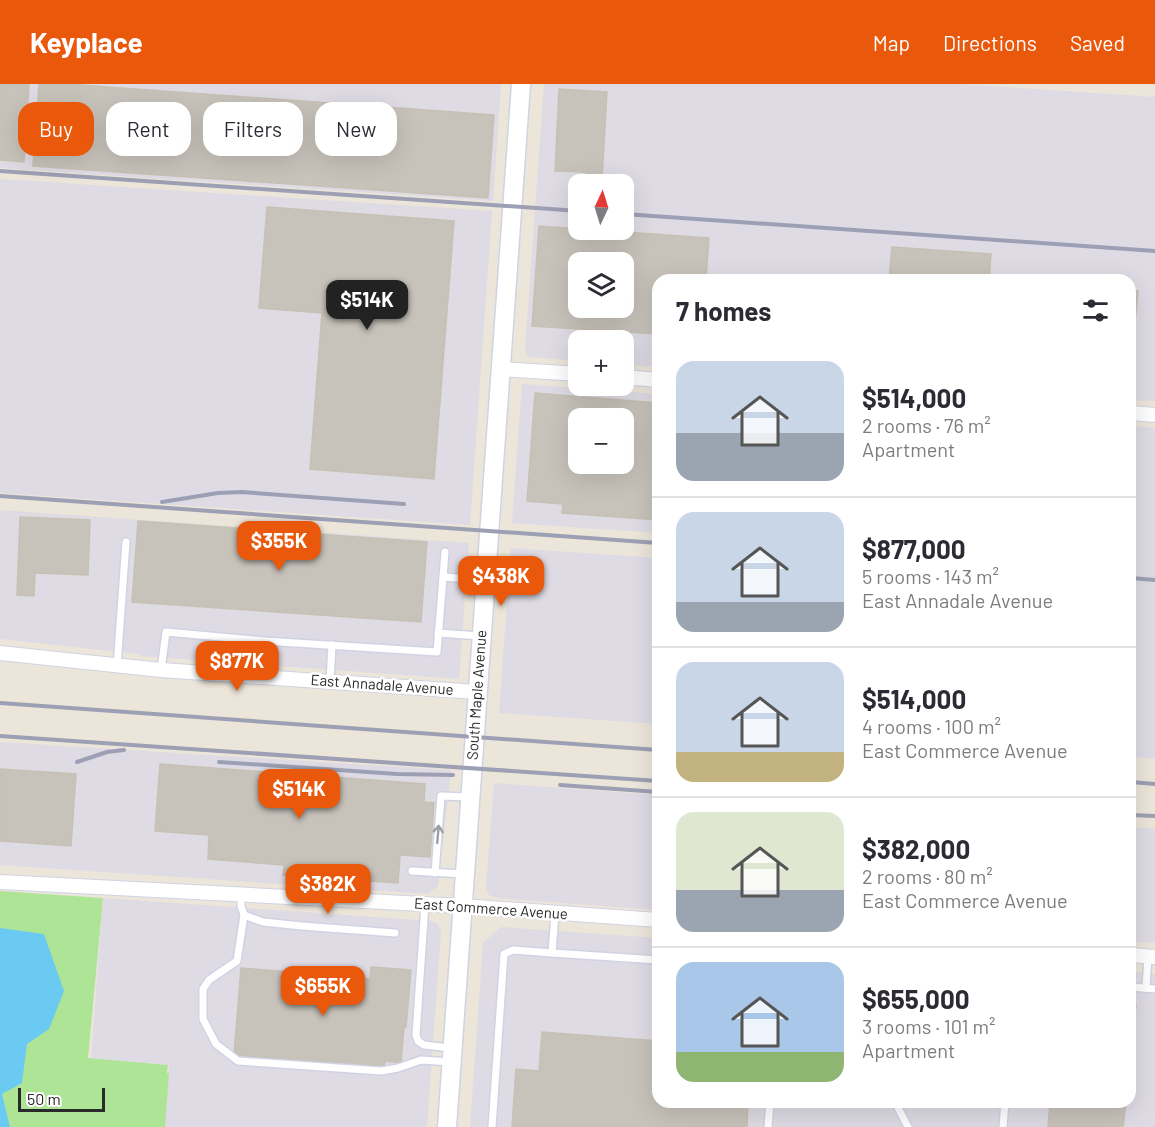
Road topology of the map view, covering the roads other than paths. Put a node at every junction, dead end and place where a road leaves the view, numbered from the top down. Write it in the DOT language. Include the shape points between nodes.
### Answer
graph roads {
  1 [pos="521,84"];
  2 [pos="500,369"];
  3 [pos="568,373"];
  4 [pos="634,378"];
  5 [pos="652,379"];
  6 [pos="1136,413"];
  7 [pos="1155,415"];
  8 [pos="126,542"];
  9 [pos="445,552"];
  10 [pos="443,578"];
  11 [pos="485,580"];
  12 [pos="438,633"];
  13 [pos="481,636"];
  14 [pos="264,641"];
  15 [pos="332,645"];
  16 [pos="0,654"];
  17 [pos="117,666"];
  18 [pos="161,670"];
  19 [pos="261,678"];
  20 [pos="330,682"];
  21 [pos="477,692"];
  22 [pos="470,797"];
  23 [pos="412,871"];
  24 [pos="435,873"];
  25 [pos="464,874"];
  26 [pos="0,882"];
  27 [pos="241,895"];
  28 [pos="425,904"];
  29 [pos="462,906"];
  30 [pos="555,913"];
  31 [pos="244,915"];
  32 [pos="652,920"];
  33 [pos="394,933"];
  34 [pos="552,953"];
  35 [pos="1136,955"];
  36 [pos="1152,957"];
  37 [pos="652,960"];
  38 [pos="1136,987"];
  39 [pos="1146,988"];
  40 [pos="1155,989"];
  41 [pos="452,1055"];
  42 [pos="770,1108"];
  43 [pos="898,1108"];
  44 [pos="1005,1108"];
  45 [pos="447,1127"];
  46 [pos="492,1127"];
  47 [pos="768,1127"];
  48 [pos="908,1127"];
  49 [pos="1003,1127"];
  1 -- 2 [label="street, South Maple Avenue"];
  2 -- 3 [label="street"];
  2 -- 11 [label="street, South Maple Avenue"];
  4 -- 5 [label="street"];
  6 -- 7 [label="street"];
  8 -- 17 [label="lane"];
  9 -- 10 [label="lane"];
  10 -- 11 [label="lane"];
  10 -- 12 [label="lane"];
  11 -- 13 [label="street, South Maple Avenue"];
  12 -- 13 [label="lane"];
  12 -- 15 [label="lane" via="437,652"];
  13 -- 21 [label="street, South Maple Avenue"];
  14 -- 15 [label="lane"];
  14 -- 18 [label="lane" via="166,632"];
  14 -- 19 [label="lane"];
  15 -- 20 [label="lane"];
  16 -- 17 [label="street, East Annadale Avenue"];
  17 -- 18 [label="street, East Annadale Avenue"];
  18 -- 19 [label="street, East Annadale Avenue"];
  19 -- 20 [label="street, East Annadale Avenue"];
  20 -- 21 [label="street, East Annadale Avenue"];
  21 -- 22 [label="street, South Maple Avenue"];
  24 -- 22 [label="lane, one-way" via="441,796"];
  22 -- 25 [label="street, South Maple Avenue"];
  23 -- 24 [label="lane"];
  24 -- 25 [label="lane"];
  25 -- 29 [label="street, South Maple Avenue"];
  26 -- 27 [label="street, East Commerce Avenue"];
  27 -- 28 [label="street, East Commerce Avenue"];
  27 -- 31 [label="lane"];
  28 -- 29 [label="street, East Commerce Avenue"];
  28 -- 41 [label="lane" via="416,1035 424,1045"];
  29 -- 30 [label="street, East Commerce Avenue"];
  29 -- 41 [label="street, South Maple Avenue"];
  30 -- 32 [label="street, East Commerce Avenue"];
  30 -- 34 [label="lane"];
  31 -- 33 [label="lane" via="273,923"];
  31 -- 41 [label="lane" via="237,961 209,980 203,989 203,1019 216,1044 238,1061 381,1071"];
  34 -- 37 [label="lane"];
  34 -- 46 [label="lane" via="513,950 504,954"];
  35 -- 36 [label="street"];
  36 -- 39 [label="lane"];
  38 -- 39 [label="lane"];
  39 -- 40 [label="lane"];
  41 -- 45 [label="street, South Maple Avenue"];
  42 -- 47 [label="lane"];
  43 -- 48 [label="lane"];
  44 -- 49 [label="lane"];
}
